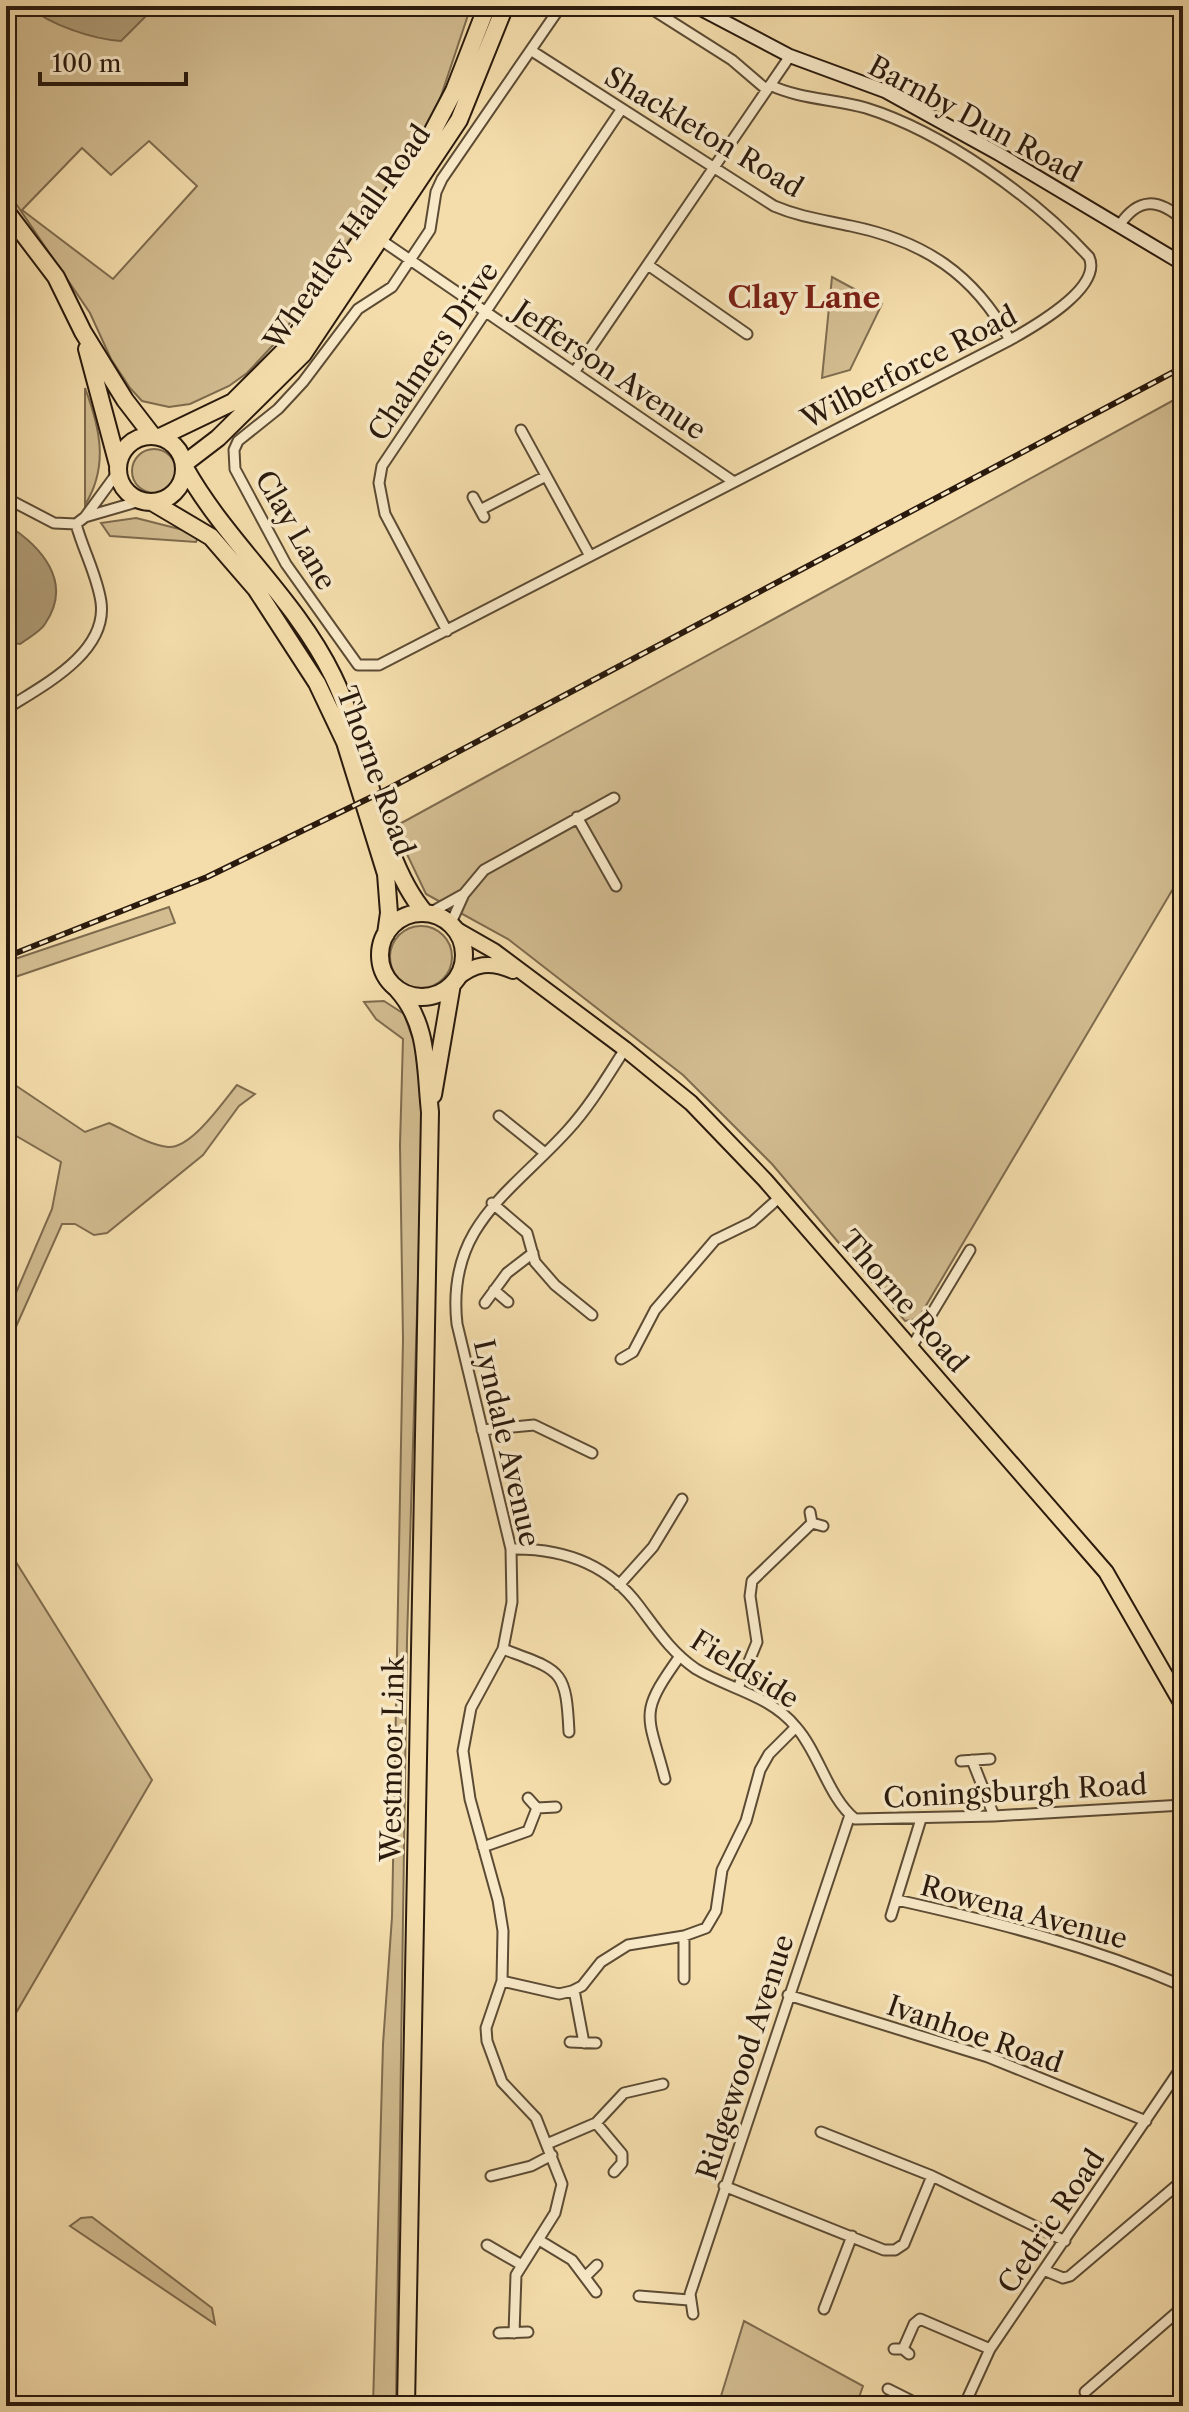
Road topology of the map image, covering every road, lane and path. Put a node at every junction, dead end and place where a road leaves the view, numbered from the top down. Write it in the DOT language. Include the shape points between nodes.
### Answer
graph roads {
  1 [pos="487,6"];
  2 [pos="505,6"];
  3 [pos="561,6"];
  4 [pos="647,6"];
  5 [pos="695,6"];
  6 [pos="532,51"];
  7 [pos="790,56"];
  8 [pos="769,87"];
  9 [pos="621,110"];
  10 [pos="714,167"];
  11 [pos="6,211"];
  12 [pos="1183,220"];
  13 [pos="1119,226"];
  14 [pos="381,240"];
  15 [pos="411,260"];
  16 [pos="1183,264"];
  17 [pos="648,265"];
  18 [pos="485,311"];
  19 [pos="83,332"];
  20 [pos="747,334"];
  21 [pos="1010,340"];
  22 [pos="575,371"];
  23 [pos="521,430"];
  24 [pos="156,436"];
  25 [pos="184,466"];
  26 [pos="118,469"];
  27 [pos="544,477"];
  28 [pos="734,482"];
  29 [pos="473,497"];
  30 [pos="6,498"];
  31 [pos="146,502"];
  32 [pos="81,521"];
  33 [pos="590,556"];
  34 [pos="447,631"];
  35 [pos="390,660"];
  36 [pos="6,709"];
  37 [pos="614,798"];
  38 [pos="577,817"];
  39 [pos="616,886"];
  40 [pos="464,894"];
  41 [pos="426,914"];
  42 [pos="451,926"];
  43 [pos="386,934"];
  44 [pos="532,979"];
  45 [pos="454,982"];
  46 [pos="397,989"];
  47 [pos="625,1049"];
  48 [pos="430,1112"];
  49 [pos="499,1116"];
  50 [pos="545,1153"];
  51 [pos="780,1197"];
  52 [pos="492,1203"];
  53 [pos="970,1250"];
  54 [pos="533,1253"];
  55 [pos="494,1290"];
  56 [pos="508,1302"];
  57 [pos="485,1303"];
  58 [pos="592,1315"];
  59 [pos="911,1348"];
  60 [pos="621,1359"];
  61 [pos="482,1430"];
  62 [pos="592,1453"];
  63 [pos="682,1499"];
  64 [pos="823,1526"];
  65 [pos="511,1549"];
  66 [pos="619,1585"];
  67 [pos="503,1649"];
  68 [pos="680,1656"];
  69 [pos="738,1688"];
  70 [pos="1183,1706"];
  71 [pos="796,1727"];
  72 [pos="569,1732"];
  73 [pos="990,1759"];
  74 [pos="665,1779"];
  75 [pos="528,1798"];
  76 [pos="1183,1805"];
  77 [pos="556,1807"];
  78 [pos="537,1808"];
  79 [pos="850,1815"];
  80 [pos="994,1816"];
  81 [pos="921,1819"];
  82 [pos="483,1847"];
  83 [pos="897,1900"];
  84 [pos="891,1916"];
  85 [pos="684,1936"];
  86 [pos="684,1979"];
  87 [pos="502,1981"];
  88 [pos="1183,1986"];
  89 [pos="574,1990"];
  90 [pos="788,1995"];
  91 [pos="570,2042"];
  92 [pos="584,2043"];
  93 [pos="596,2043"];
  94 [pos="1183,2065"];
  95 [pos="663,2084"];
  96 [pos="1146,2121"];
  97 [pos="596,2123"];
  98 [pos="821,2132"];
  99 [pos="547,2144"];
  100 [pos="552,2155"];
  101 [pos="614,2172"];
  102 [pos="491,2176"];
  103 [pos="932,2176"];
  104 [pos="1183,2180"];
  105 [pos="724,2186"];
  106 [pos="852,2236"];
  107 [pos="539,2240"];
  108 [pos="1065,2241"];
  109 [pos="487,2245"];
  110 [pos="520,2264"];
  111 [pos="597,2265"];
  112 [pos="1046,2271"];
  113 [pos="586,2276"];
  114 [pos="596,2292"];
  115 [pos="639,2296"];
  116 [pos="689,2300"];
  117 [pos="1183,2307"];
  118 [pos="824,2309"];
  119 [pos="693,2314"];
  120 [pos="528,2332"];
  121 [pos="499,2333"];
  122 [pos="514,2333"];
  123 [pos="990,2349"];
  124 [pos="902,2351"];
  125 [pos="888,2389"];
  126 [pos="1085,2392"];
  127 [pos="406,2406"];
  128 [pos="922,2406"];
  129 [pos="964,2406"];
  1 -- 24 [label="highway, Wheatley Hall Road" via="454,91 424,148 289,346 233,402"];
  2 -- 14 [label="highway, Wheatley Hall Road" via="459,120"];
  3 -- 6 [label="street, Clay Lane"];
  4 -- 8 [label="street"];
  5 -- 7 [label="street, Barnby Dun Road"];
  6 -- 9 [label="street, Shackleton Road"];
  6 -- 15 [label="street, Clay Lane" via="442,179 430,230"];
  7 -- 8 [label="street"];
  7 -- 13 [label="street, Barnby Dun Road" via="885,91"];
  8 -- 10 [label="street"];
  8 -- 21 [label="street, Wilberforce Road" via="867,109 902,123 1028,198 1065,231 1089,257 1090,277 1052,314"];
  9 -- 10 [label="street, Shackleton Road"];
  9 -- 18 [label="street, Chalmers Drive"];
  10 -- 17 [label="street"];
  10 -- 21 [label="street, Shackleton Road" via="795,215 870,231 926,252 971,283"];
  11 -- 19 [label="highway" via="56,277"];
  12 -- 13 [label="street" via="1152,202 1133,208"];
  13 -- 16 [label="street, Barnby Dun Road"];
  14 -- 15 [label="street, Jefferson Avenue"];
  14 -- 25 [label="highway, Wheatley Hall Road" via="303,354"];
  15 -- 18 [label="street, Jefferson Avenue"];
  15 -- 35 [label="street, Clay Lane" via="392,287 358,309 303,382 234,450 235,469 286,564 349,657 370,668"];
  17 -- 20 [label="street"];
  17 -- 22 [label="street"];
  18 -- 22 [label="street, Jefferson Avenue"];
  18 -- 34 [label="street, Chalmers Drive" via="387,456 379,483 385,514"];
  19 -- 24 [label="highway" via="125,400"];
  19 -- 26 [label="highway"];
  21 -- 28 [label="street, Wilberforce Road"];
  22 -- 28 [label="street, Jefferson Avenue"];
  23 -- 27 [label="street"];
  24 -- 25 [label="highway" via="176,447"];
  24 -- 26 [label="highway" via="129,444"];
  25 -- 31 [label="highway" via="176,492"];
  25 -- 41 [label="highway, Thorne Road" via="221,525 276,587 332,674 353,724 398,872"];
  26 -- 31 [label="highway" via="125,490"];
  26 -- 32 [label="street"];
  27 -- 29 [label="street" via="482,514"];
  27 -- 33 [label="street"];
  28 -- 33 [label="street, Wilberforce Road"];
  30 -- 32 [label="street" via="54,523"];
  31 -- 32 [label="street"];
  31 -- 43 [label="highway, Thorne Road" via="211,537 256,589 317,683 345,742 386,874"];
  32 -- 36 [label="street" via="101,604 97,632 90,645 47,682"];
  33 -- 34 [label="street, Wilberforce Road"];
  34 -- 35 [label="street, Wilberforce Road"];
  37 -- 38 [label="street"];
  38 -- 39 [label="street"];
  38 -- 40 [label="street" via="484,870"];
  40 -- 41 [label="street"];
  40 -- 42 [label="street"];
  41 -- 42 [label="highway"];
  41 -- 43 [label="highway" via="402,918"];
  42 -- 44 [label="main road, Thorne Road"];
  42 -- 45 [label="highway" via="463,959"];
  43 -- 46 [label="highway" via="381,967"];
  44 -- 45 [label="main road" via="488,964 467,970"];
  44 -- 47 [label="main road, Thorne Road"];
  45 -- 46 [label="highway" via="426,997"];
  45 -- 48 [label="highway, Westmoor Link"];
  46 -- 48 [label="highway, Westmoor Link" via="417,1015"];
  47 -- 50 [label="street, Lyndale Avenue" via="581,1114"];
  47 -- 51 [label="main road, Thorne Road" via="691,1103"];
  48 -- 127 [label="highway, Westmoor Link"];
  49 -- 50 [label="street"];
  50 -- 52 [label="street, Lyndale Avenue"];
  51 -- 59 [label="main road, Thorne Road"];
  51 -- 60 [label="street" via="752,1222 715,1240 655,1310 633,1352"];
  52 -- 54 [label="street" via="522,1227"];
  52 -- 61 [label="street, Lyndale Avenue" via="467,1243 456,1289 457,1324"];
  53 -- 59 [label="street"];
  54 -- 55 [label="street" via="515,1263"];
  54 -- 58 [label="street" via="555,1285"];
  55 -- 56 [label="street"];
  55 -- 57 [label="street"];
  59 -- 70 [label="main road, Thorne Road" via="1106,1572"];
  61 -- 62 [label="street" via="534,1425"];
  61 -- 65 [label="street, Lyndale Avenue"];
  63 -- 66 [label="street" via="653,1547"];
  64 -- 69 [label="street" via="811,1518 752,1581 757,1642"];
  65 -- 66 [label="street, Fieldside" via="563,1553"];
  65 -- 67 [label="street, Lyndale Avenue" via="512,1602"];
  66 -- 68 [label="street, Fieldside"];
  67 -- 72 [label="street" via="559,1676 568,1694"];
  67 -- 82 [label="street, Lyndale Avenue" via="471,1708 464,1733 464,1769"];
  68 -- 69 [label="street, Fieldside"];
  68 -- 74 [label="street" via="649,1710 649,1731"];
  69 -- 71 [label="street, Fieldside" via="778,1710"];
  71 -- 79 [label="street, Fieldside"];
  71 -- 85 [label="street" via="760,1770 746,1821 722,1870 711,1921"];
  73 -- 80 [label="street" via="967,1761"];
  75 -- 78 [label="street"];
  76 -- 80 [label="street, Coningsburgh Road"];
  77 -- 78 [label="street"];
  78 -- 82 [label="street" via="528,1831"];
  79 -- 81 [label="street, Coningsburgh Road" via="863,1821"];
  79 -- 90 [label="street, Ridgewood Avenue"];
  80 -- 81 [label="street, Coningsburgh Road"];
  81 -- 83 [label="street"];
  82 -- 87 [label="street, Lyndale Avenue" via="503,1931"];
  83 -- 84 [label="street"];
  83 -- 88 [label="street, Rowena Avenue" via="1048,1935"];
  85 -- 86 [label="street"];
  85 -- 89 [label="street" via="628,1945 601,1962"];
  87 -- 89 [label="street" via="559,1994"];
  87 -- 99 [label="street, Lyndale Avenue" via="486,2028 487,2041 502,2082 536,2118"];
  89 -- 92 [label="street"];
  90 -- 96 [label="street, Ivanhoe Road" via="988,2057"];
  90 -- 105 [label="street, Ridgewood Avenue"];
  91 -- 92 [label="street"];
  92 -- 93 [label="street"];
  94 -- 96 [label="street, Cedric Road"];
  95 -- 97 [label="street" via="624,2093"];
  96 -- 108 [label="street, Cedric Road"];
  97 -- 99 [label="street"];
  97 -- 101 [label="street" via="622,2154"];
  98 -- 103 [label="street"];
  99 -- 100 [label="street, Lyndale Avenue"];
  100 -- 102 [label="street"];
  100 -- 107 [label="street, Lyndale Avenue" via="561,2195"];
  103 -- 106 [label="street" via="904,2244 884,2250"];
  103 -- 108 [label="street"];
  104 -- 112 [label="street" via="1070,2276"];
  105 -- 106 [label="street"];
  105 -- 116 [label="street, Ridgewood Avenue"];
  106 -- 118 [label="street"];
  107 -- 110 [label="street, Lyndale Avenue"];
  107 -- 113 [label="street" via="572,2260"];
  108 -- 112 [label="street, Cedric Road"];
  109 -- 110 [label="street"];
  110 -- 122 [label="street, Lyndale Avenue" via="513,2287"];
  111 -- 113 [label="street"];
  112 -- 123 [label="street, Cedric Road"];
  113 -- 114 [label="street"];
  115 -- 116 [label="street"];
  116 -- 119 [label="street"];
  117 -- 126 [label="street"];
  120 -- 122 [label="street"];
  121 -- 122 [label="street"];
  123 -- 124 [label="street" via="920,2319"];
  123 -- 129 [label="street, Cedric Road"];
  125 -- 128 [label="street"];
}
